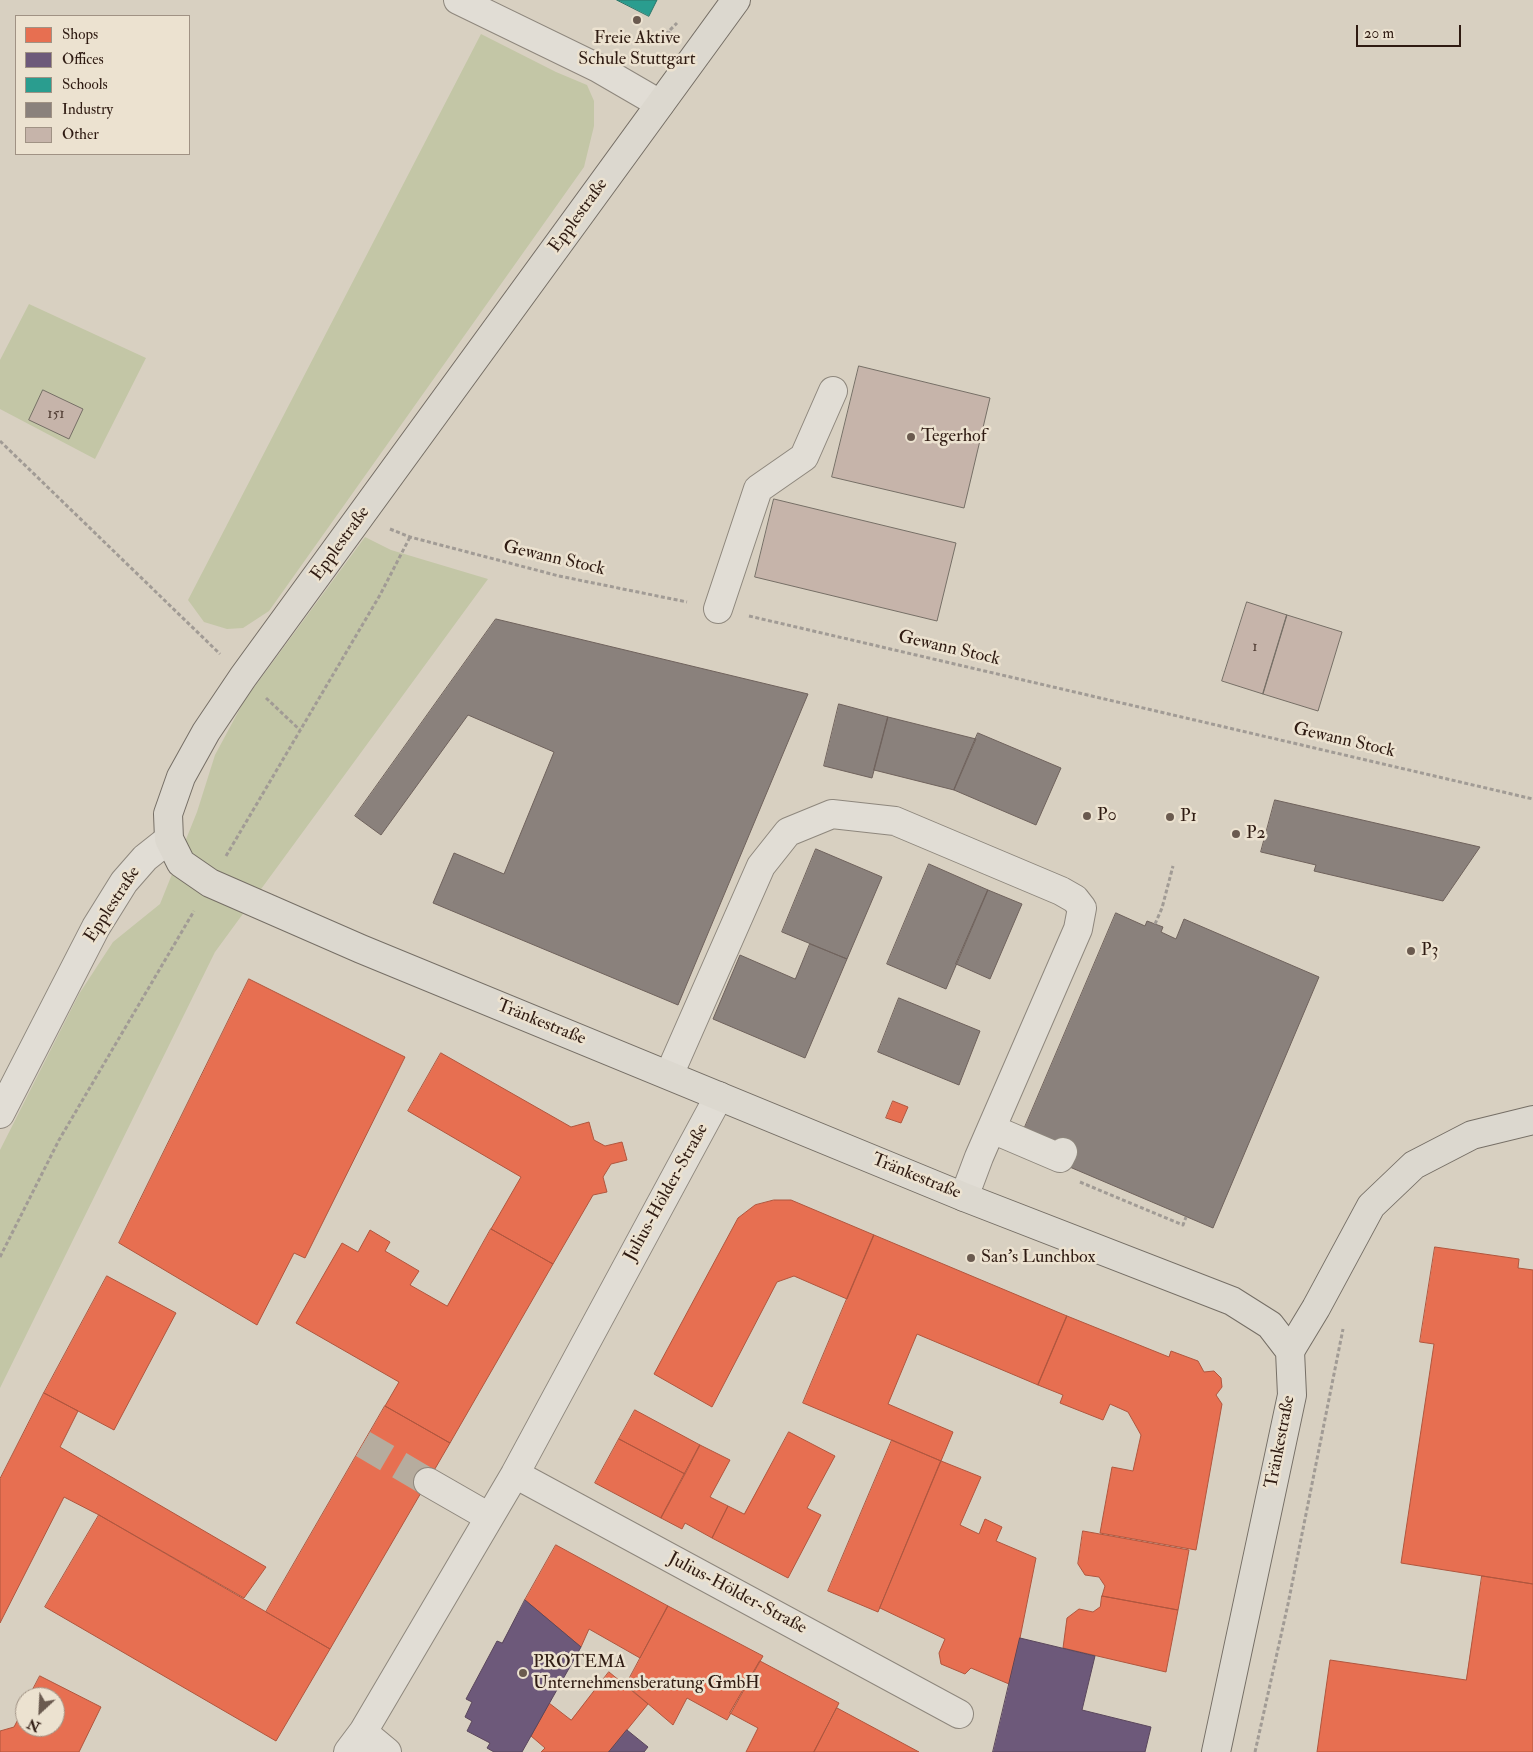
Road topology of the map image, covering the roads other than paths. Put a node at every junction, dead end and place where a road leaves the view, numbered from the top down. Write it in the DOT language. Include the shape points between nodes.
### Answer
graph roads {
  1 [pos="458,0"];
  2 [pos="736,0"];
  3 [pos="660,104"];
  4 [pos="833,391"];
  5 [pos="718,609"];
  6 [pos="169,839"];
  7 [pos="669,1075"];
  8 [pos="719,1096"];
  9 [pos="0,1114"];
  10 [pos="1533,1120"];
  11 [pos="992,1129"];
  12 [pos="1063,1152"];
  13 [pos="964,1197"];
  14 [pos="1290,1351"];
  15 [pos="515,1474"];
  16 [pos="428,1482"];
  17 [pos="489,1517"];
  18 [pos="959,1714"];
  19 [pos="356,1742"];
  20 [pos="388,1752"];
  21 [pos="1216,1752"];
  1 -- 3 [label="street" via="598,68"];
  2 -- 3 [label="main road, Epplestraße"];
  3 -- 6 [label="main road, Epplestraße" via="206,732 181,777 168,814"];
  4 -- 5 [label="street" via="804,457 758,489"];
  6 -- 7 [label="main road, Tränkestraße" via="181,863 232,894"];
  6 -- 9 [label="street, Epplestraße" via="145,858 124,882 96,926"];
  7 -- 8 [label="main road, Tränkestraße"];
  7 -- 11 [label="street" via="761,866 788,832 832,814 895,821 1061,891 1075,899 1082,908 1078,929"];
  8 -- 13 [label="main road, Tränkestraße"];
  8 -- 15 [label="street, Julius-Hölder-Straße"];
  10 -- 14 [label="main road" via="1472,1135 1414,1165 1371,1206"];
  11 -- 12 [label="street" via="1060,1158"];
  11 -- 13 [label="street"];
  13 -- 14 [label="main road, Tränkestraße" via="1232,1301 1270,1325"];
  14 -- 21 [label="main road, Tränkestraße" via="1292,1395"];
  15 -- 17 [label="street, Julius-Hölder-Straße"];
  15 -- 18 [label="street, Julius-Hölder-Straße"];
  16 -- 17 [label="street"];
  17 -- 19 [label="street, Julius-Hölder-Straße"];
  19 -- 20 [label="street"];
}
